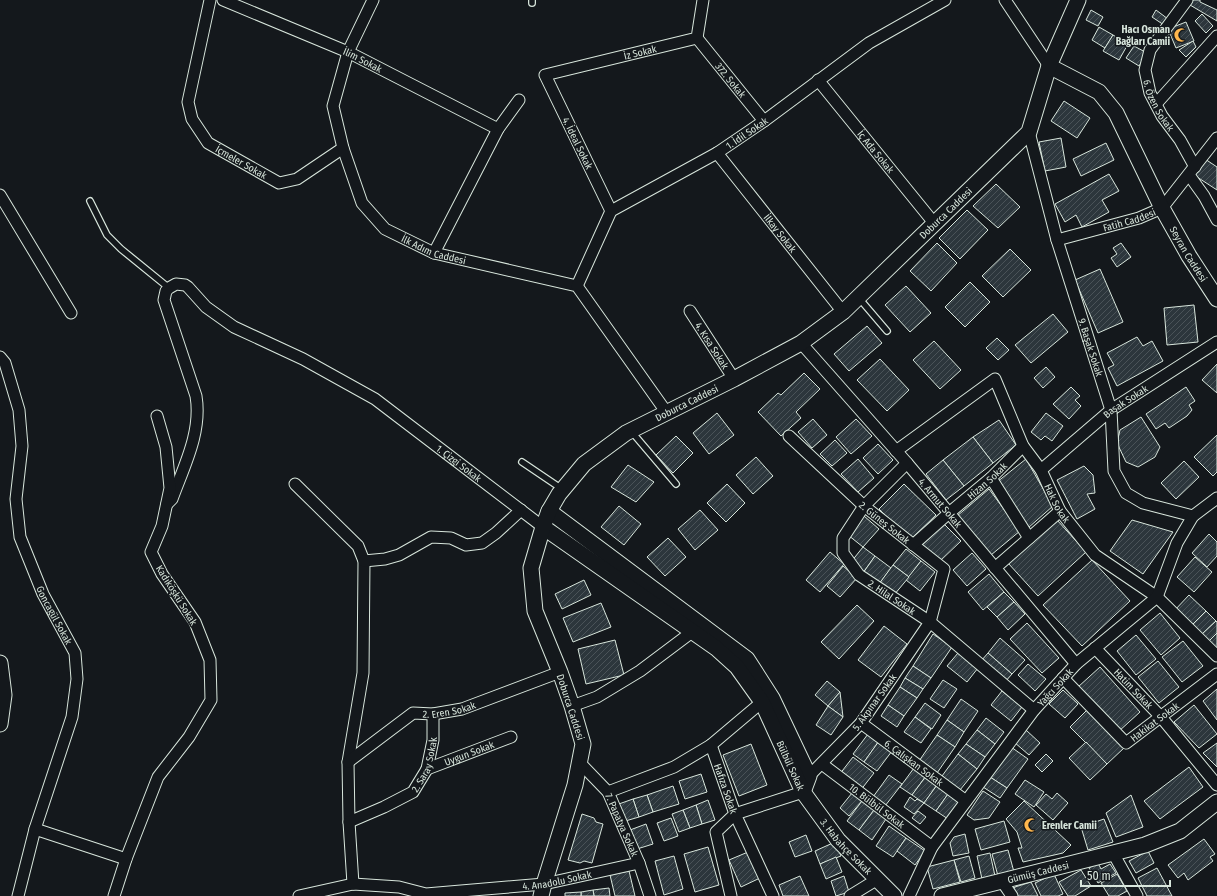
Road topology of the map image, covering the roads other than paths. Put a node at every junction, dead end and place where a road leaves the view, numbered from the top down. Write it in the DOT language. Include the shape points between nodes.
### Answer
graph roads {
  1 [pos="210,0"];
  2 [pos="223,0"];
  3 [pos="373,0"];
  4 [pos="703,0"];
  5 [pos="945,0"];
  6 [pos="1005,0"];
  7 [pos="1078,0"];
  8 [pos="1187,0"];
  9 [pos="1217,36"];
  10 [pos="697,38"];
  11 [pos="348,52"];
  12 [pos="1049,66"];
  13 [pos="545,75"];
  14 [pos="818,80"];
  15 [pos="519,100"];
  16 [pos="1156,104"];
  17 [pos="764,122"];
  18 [pos="498,129"];
  19 [pos="1029,132"];
  20 [pos="1217,138"];
  21 [pos="343,148"];
  22 [pos="717,153"];
  23 [pos="1192,171"];
  24 [pos="0,195"];
  25 [pos="90,201"];
  26 [pos="1162,208"];
  27 [pos="611,211"];
  28 [pos="1217,220"];
  29 [pos="934,223"];
  30 [pos="1057,240"];
  31 [pos="434,253"];
  32 [pos="577,286"];
  33 [pos="169,288"];
  34 [pos="858,297"];
  35 [pos="1217,299"];
  36 [pos="690,311"];
  37 [pos="843,312"];
  38 [pos="71,313"];
  39 [pos="887,330"];
  40 [pos="1217,342"];
  41 [pos="801,343"];
  42 [pos="0,357"];
  43 [pos="734,379"];
  44 [pos="1111,410"];
  45 [pos="667,413"];
  46 [pos="157,416"];
  47 [pos="631,431"];
  48 [pos="789,436"];
  49 [pos="1023,446"];
  50 [pos="896,451"];
  51 [pos="522,462"];
  52 [pos="907,463"];
  53 [pos="1041,470"];
  54 [pos="991,478"];
  55 [pos="295,484"];
  56 [pos="676,484"];
  57 [pos="563,490"];
  58 [pos="1217,498"];
  59 [pos="167,504"];
  60 [pos="864,506"];
  61 [pos="521,510"];
  62 [pos="549,511"];
  63 [pos="1060,511"];
  64 [pos="949,513"];
  65 [pos="1193,516"];
  66 [pos="542,527"];
  67 [pos="1029,538"];
  68 [pos="913,545"];
  69 [pos="364,561"];
  70 [pos="995,568"];
  71 [pos="1157,597"];
  72 [pos="930,622"];
  73 [pos="695,627"];
  74 [pos="1095,648"];
  75 [pos="1217,656"];
  76 [pos="0,663"];
  77 [pos="1076,664"];
  78 [pos="560,672"];
  79 [pos="1217,674"];
  80 [pos="1063,678"];
  81 [pos="762,702"];
  82 [pos="572,706"];
  83 [pos="1034,710"];
  84 [pos="433,714"];
  85 [pos="1161,717"];
  86 [pos="861,723"];
  87 [pos="0,724"];
  88 [pos="511,737"];
  89 [pos="710,745"];
  90 [pos="348,762"];
  91 [pos="580,763"];
  92 [pos="822,764"];
  93 [pos="427,769"];
  94 [pos="809,776"];
  95 [pos="1217,785"];
  96 [pos="608,792"];
  97 [pos="803,792"];
  98 [pos="966,801"];
  99 [pos="1217,802"];
  100 [pos="735,814"];
  101 [pos="349,822"];
  102 [pos="35,829"];
  103 [pos="932,847"];
  104 [pos="1113,853"];
  105 [pos="126,859"];
  106 [pos="639,863"];
  107 [pos="876,880"];
  108 [pos="1001,880"];
  109 [pos="353,884"];
  110 [pos="542,890"];
  111 [pos="425,895"];
  112 [pos="18,896"];
  113 [pos="114,896"];
  114 [pos="299,896"];
  115 [pos="650,896"];
  116 [pos="731,896"];
  117 [pos="773,896"];
  118 [pos="852,896"];
  119 [pos="894,896"];
  120 [pos="909,896"];
  121 [pos="942,896"];
  122 [pos="1012,896"];
  123 [pos="1137,896"];
  1 -- 21 [label="street, İçmeler Sokak" via="188,102 192,119 208,144 279,183 297,179"];
  2 -- 11 [label="street, İlim Sokak"];
  3 -- 11 [label="street, İlk Adım Caddesi"];
  4 -- 10 [label="street"];
  5 -- 14 [label="street, 1. İdil Sokak" via="869,43"];
  6 -- 12 [label="street"];
  7 -- 12 [label="street, Doburca Caddesi"];
  8 -- 16 [label="street, 6. Özen Sokak" via="1150,50 1145,70 1150,93"];
  9 -- 16 [label="street"];
  10 -- 13 [label="street, İz Sokak"];
  10 -- 17 [label="street, 372. Sokak"];
  11 -- 18 [label="street, İlim Sokak"];
  11 -- 21 [label="street, İlk Adım Caddesi" via="333,106"];
  12 -- 19 [label="street, Doburca Caddesi"];
  12 -- 26 [label="street, Seyran Caddesi" via="1099,92 1116,113"];
  13 -- 27 [label="street, 4. İdeal Sokak"];
  14 -- 17 [label="street, 1. İdil Sokak"];
  14 -- 29 [label="street, İç Ada Sokak"];
  15 -- 18 [label="street"];
  16 -- 23 [label="street, 6. Özen Sokak" via="1180,140"];
  17 -- 22 [label="street, 1. İdil Sokak"];
  18 -- 31 [label="street"];
  19 -- 29 [label="street, Doburca Caddesi"];
  19 -- 30 [label="street, 9. Başak Sokak"];
  20 -- 23 [label="street, Fatih Caddesi"];
  21 -- 31 [label="street, İlk Adım Caddesi" via="362,203 385,229"];
  22 -- 27 [label="street, 1. İdil Sokak"];
  22 -- 37 [label="street, İlkay Sokak"];
  23 -- 26 [label="street, Fatih Caddesi"];
  23 -- 28 [label="street"];
  24 -- 38 [label="street"];
  25 -- 33 [label="lane" via="107,235 120,250"];
  26 -- 30 [label="street, Fatih Caddesi" via="1139,218"];
  26 -- 35 [label="street, Seyran Caddesi"];
  27 -- 32 [label="street"];
  29 -- 34 [label="street, Doburca Caddesi"];
  30 -- 44 [label="street, 9. Başak Sokak"];
  31 -- 32 [label="street, İlk Adım Caddesi"];
  32 -- 45 [label="street"];
  33 -- 59 [label="street" via="164,300 198,407 195,436 172,499"];
  33 -- 61 [label="street, 1. Çizgi Sokak" via="176,284 185,285 206,307 234,327 302,359 375,399"];
  34 -- 37 [label="street, Doburca Caddesi"];
  34 -- 39 [label="lane"];
  36 -- 43 [label="street, 4. Kısa Sokak"];
  37 -- 41 [label="street, Doburca Caddesi"];
  40 -- 44 [label="street, Başak Sokak"];
  41 -- 43 [label="street, Doburca Caddesi"];
  41 -- 50 [label="street, 4. Armut Sokak"];
  42 -- 102 [label="street, Goncagül Sokak" via="5,363 19,410 22,446 16,499 20,537 43,594 75,653 77,679 72,717"];
  43 -- 45 [label="street, Doburca Caddesi"];
  44 -- 53 [label="street, Başak Sokak"];
  44 -- 65 [label="street, 9. Başak Sokak" via="1114,471 1126,493 1143,503"];
  45 -- 47 [label="street, Doburca Caddesi"];
  46 -- 59 [label="street, Kadıköşkü Sokak" via="166,447 170,488"];
  47 -- 56 [label="lane"];
  47 -- 57 [label="street, Doburca Caddesi" via="584,464"];
  48 -- 60 [label="street, 2. Güneş Sokak"];
  49 -- 50 [label="street, Hak Sokak" via="995,379"];
  49 -- 53 [label="street, Hak Sokak"];
  49 -- 54 [label="street, Hizan Sokak"];
  50 -- 52 [label="street, 4. Armut Sokak"];
  51 -- 57 [label="lane"];
  52 -- 60 [label="street, 2. Hilal Sokak"];
  52 -- 64 [label="street, 4. Armut Sokak"];
  53 -- 63 [label="street, Hak Sokak"];
  54 -- 64 [label="street, Hizan Sokak"];
  54 -- 67 [label="street"];
  55 -- 69 [label="street" via="358,546"];
  57 -- 62 [label="street, Doburca Caddesi"];
  58 -- 65 [label="street"];
  59 -- 105 [label="street, Kadıköşkü Sokak" via="162,526 151,552 162,574 195,622 210,660 211,700 189,737 158,777"];
  60 -- 68 [label="street, 2. Güneş Sokak"];
  60 -- 72 [label="street, 2. Hilal Sokak" via="843,538 843,554 858,575"];
  61 -- 66 [label="street, 1. Çizgi Sokak"];
  61 -- 69 [label="street" via="496,534 482,543 466,545 451,538 431,537 400,555"];
  62 -- 66 [label="street, Doburca Caddesi"];
  62 -- 73 [label="street, Bülbül Sokak"];
  63 -- 67 [label="street"];
  63 -- 71 [label="street, Hak Sokak" via="1095,555"];
  64 -- 68 [label="street, Hizan Sokak"];
  64 -- 70 [label="street, 4. Armut Sokak"];
  65 -- 71 [label="street" via="1177,543"];
  66 -- 73 [label="street, Bülbül Sokak"];
  66 -- 78 [label="street, Doburca Caddesi" via="531,568 535,611"];
  67 -- 70 [label="street"];
  68 -- 72 [label="street, 2. Güneş Sokak" via="944,570"];
  69 -- 90 [label="street" via="363,673"];
  70 -- 77 [label="street, 4. Armut Sokak"];
  71 -- 74 [label="street, Yağcı Sokak"];
  71 -- 75 [label="street, Hak Sokak"];
  72 -- 83 [label="street, 2. Hilal Sokak"];
  72 -- 86 [label="street, 5. Akpınar Sokak"];
  73 -- 81 [label="street, Bülbül Sokak" via="737,667"];
  73 -- 82 [label="street" via="640,671 597,697"];
  73 -- 94 [label="street, Bülbül Sokak" via="747,659 772,698"];
  74 -- 77 [label="street, Yağcı Sokak"];
  74 -- 85 [label="street, Hatim Sokak"];
  76 -- 87 [label="street" via="4,695"];
  77 -- 80 [label="street, Yağcı Sokak"];
  78 -- 82 [label="street, Doburca Caddesi"];
  78 -- 84 [label="street, 2. Eren Sokak" via="462,709"];
  79 -- 85 [label="street, Hakikat Sokak"];
  80 -- 83 [label="street, Yağcı Sokak"];
  80 -- 85 [label="street, Hakikat Sokak" via="1126,744"];
  81 -- 89 [label="street"];
  81 -- 97 [label="street, Bülbül Sokak"];
  82 -- 91 [label="street, Doburca Caddesi" via="583,744"];
  83 -- 98 [label="street, Yağcı Sokak"];
  84 -- 90 [label="street, 2. Eren Sokak" via="413,713"];
  84 -- 93 [label="street, 2. Saray Sokak" via="433,740"];
  85 -- 95 [label="street, Hatim Sokak"];
  86 -- 92 [label="street, 5. Akpınar Sokak"];
  86 -- 98 [label="street, 6. Çalışkan Sokak"];
  88 -- 93 [label="street, Uygun Sokak"];
  89 -- 96 [label="street" via="674,767"];
  89 -- 100 [label="street, Hafıza Sokak"];
  90 -- 101 [label="street"];
  91 -- 96 [label="street, 7. Papatya Sokak"];
  91 -- 110 [label="street, Doburca Caddesi"];
  92 -- 94 [label="street, 5. Akpınar Sokak"];
  92 -- 103 [label="street, 10. Bülbül Sokak"];
  93 -- 101 [label="street, 2. Saray Sokak" via="412,792"];
  94 -- 97 [label="street, Bülbül Sokak"];
  96 -- 106 [label="street, 7. Papatya Sokak"];
  97 -- 100 [label="street"];
  97 -- 107 [label="street, 3. Habahçe Sokak" via="838,840"];
  98 -- 103 [label="street, Yağcı Sokak"];
  99 -- 104 [label="street, Gümüş Caddesi" via="1180,831 1145,845"];
  100 -- 116 [label="street, Hafıza Sokak" via="716,832"];
  100 -- 117 [label="street"];
  101 -- 109 [label="street"];
  102 -- 105 [label="street"];
  102 -- 112 [label="street, Goncagül Sokak"];
  103 -- 120 [label="street, Yağcı Sokak"];
  104 -- 108 [label="street, Gümüş Caddesi"];
  104 -- 123 [label="street"];
  105 -- 113 [label="street, Kadıköşkü Sokak"];
  106 -- 110 [label="street, 4. Anadolu Sokak"];
  106 -- 115 [label="street, 7. Papatya Sokak"];
  107 -- 118 [label="street"];
  107 -- 119 [label="street, 3. Habahçe Sokak"];
  108 -- 121 [label="street, Gümüş Caddesi"];
  108 -- 122 [label="street"];
  109 -- 111 [label="street, 4. Anadolu Sokak" via="399,887"];
  109 -- 114 [label="street, 4. Anadolu Sokak"];
  110 -- 111 [label="street, 4. Anadolu Sokak"];
}
